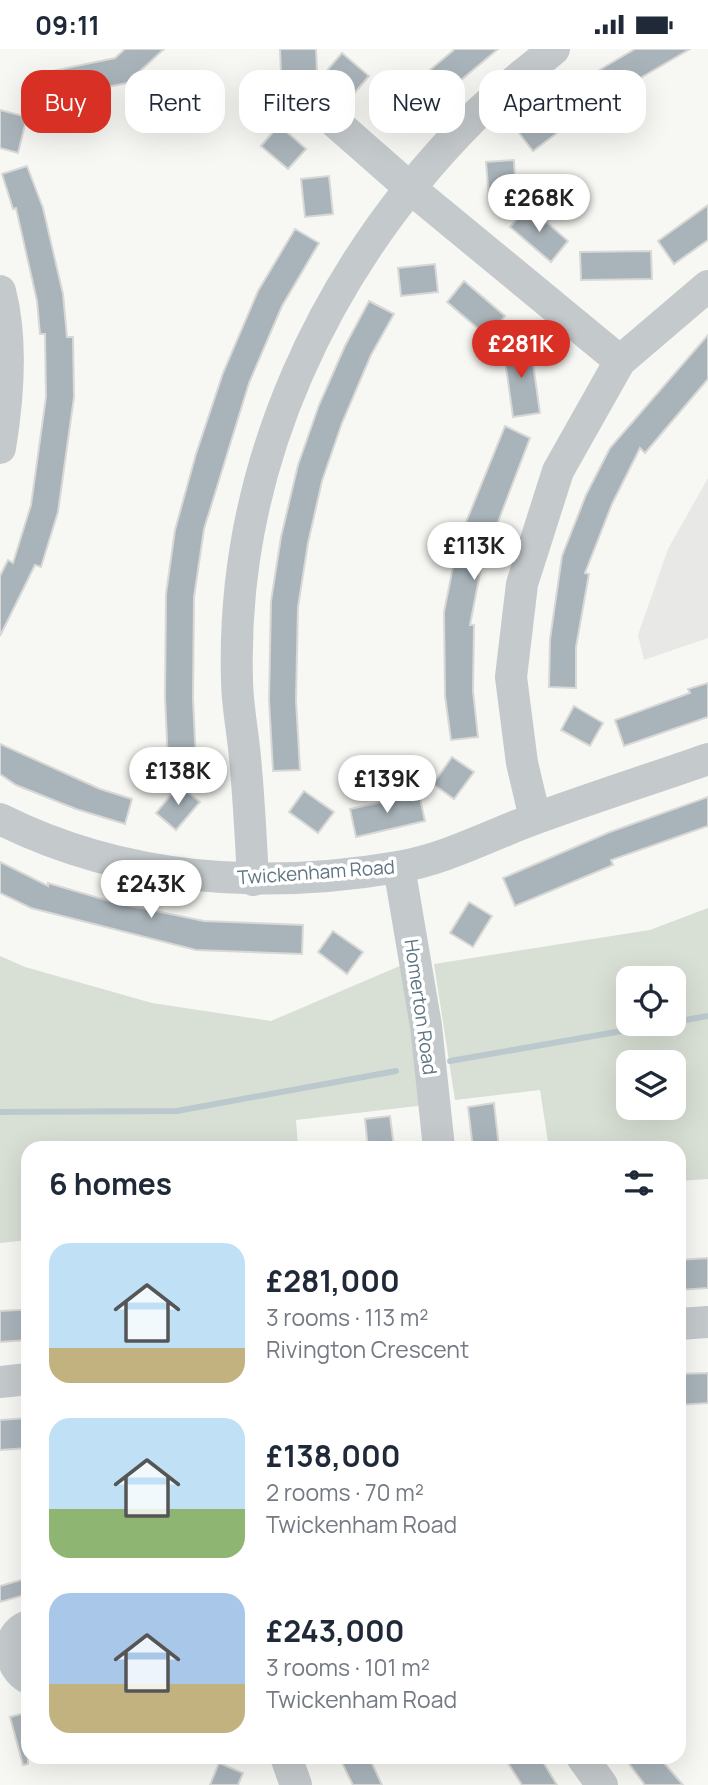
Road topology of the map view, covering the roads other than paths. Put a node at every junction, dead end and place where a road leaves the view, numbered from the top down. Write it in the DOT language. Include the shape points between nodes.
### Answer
graph roads {
  1 [pos="554,49"];
  2 [pos="347,133"];
  3 [pos="410,188"];
  4 [pos="708,286"];
  5 [pos="0,291"];
  6 [pos="620,362"];
  7 [pos="0,448"];
  8 [pos="708,759"];
  9 [pos="535,818"];
  10 [pos="0,819"];
  11 [pos="399,867"];
  12 [pos="253,880"];
  13 [pos="438,1141"];
  14 [pos="708,1322"];
  15 [pos="686,1324"];
  16 [pos="21,1380"];
  17 [pos="0,1382"];
  18 [pos="21,1629"];
  19 [pos="21,1671"];
  20 [pos="288,1764"];
  21 [pos="587,1764"];
  22 [pos="296,1785"];
  23 [pos="603,1785"];
  1 -- 3 [label="street" via="474,117"];
  2 -- 3 [label="street"];
  3 -- 6 [label="street"];
  3 -- 12 [label="street" via="362,252 313,339 275,426 247,524 237,680"];
  4 -- 6 [label="street"];
  5 -- 7 [label="street" via="7,403"];
  6 -- 9 [label="street" via="558,471 522,584 511,677 522,763"];
  8 -- 9 [label="street, Twickenham Road"];
  9 -- 11 [label="street, Twickenham Road" via="490,839"];
  10 -- 12 [label="street, Twickenham Road" via="46,842 142,867 195,877"];
  11 -- 12 [label="street, Twickenham Road"];
  11 -- 13 [label="street, Homerton Road" via="426,1026"];
  14 -- 15 [label="street"];
  16 -- 17 [label="street"];
  18 -- 19 [label="street" via="12,1646 13,1664"];
  20 -- 22 [label="street"];
  21 -- 23 [label="street"];
}
